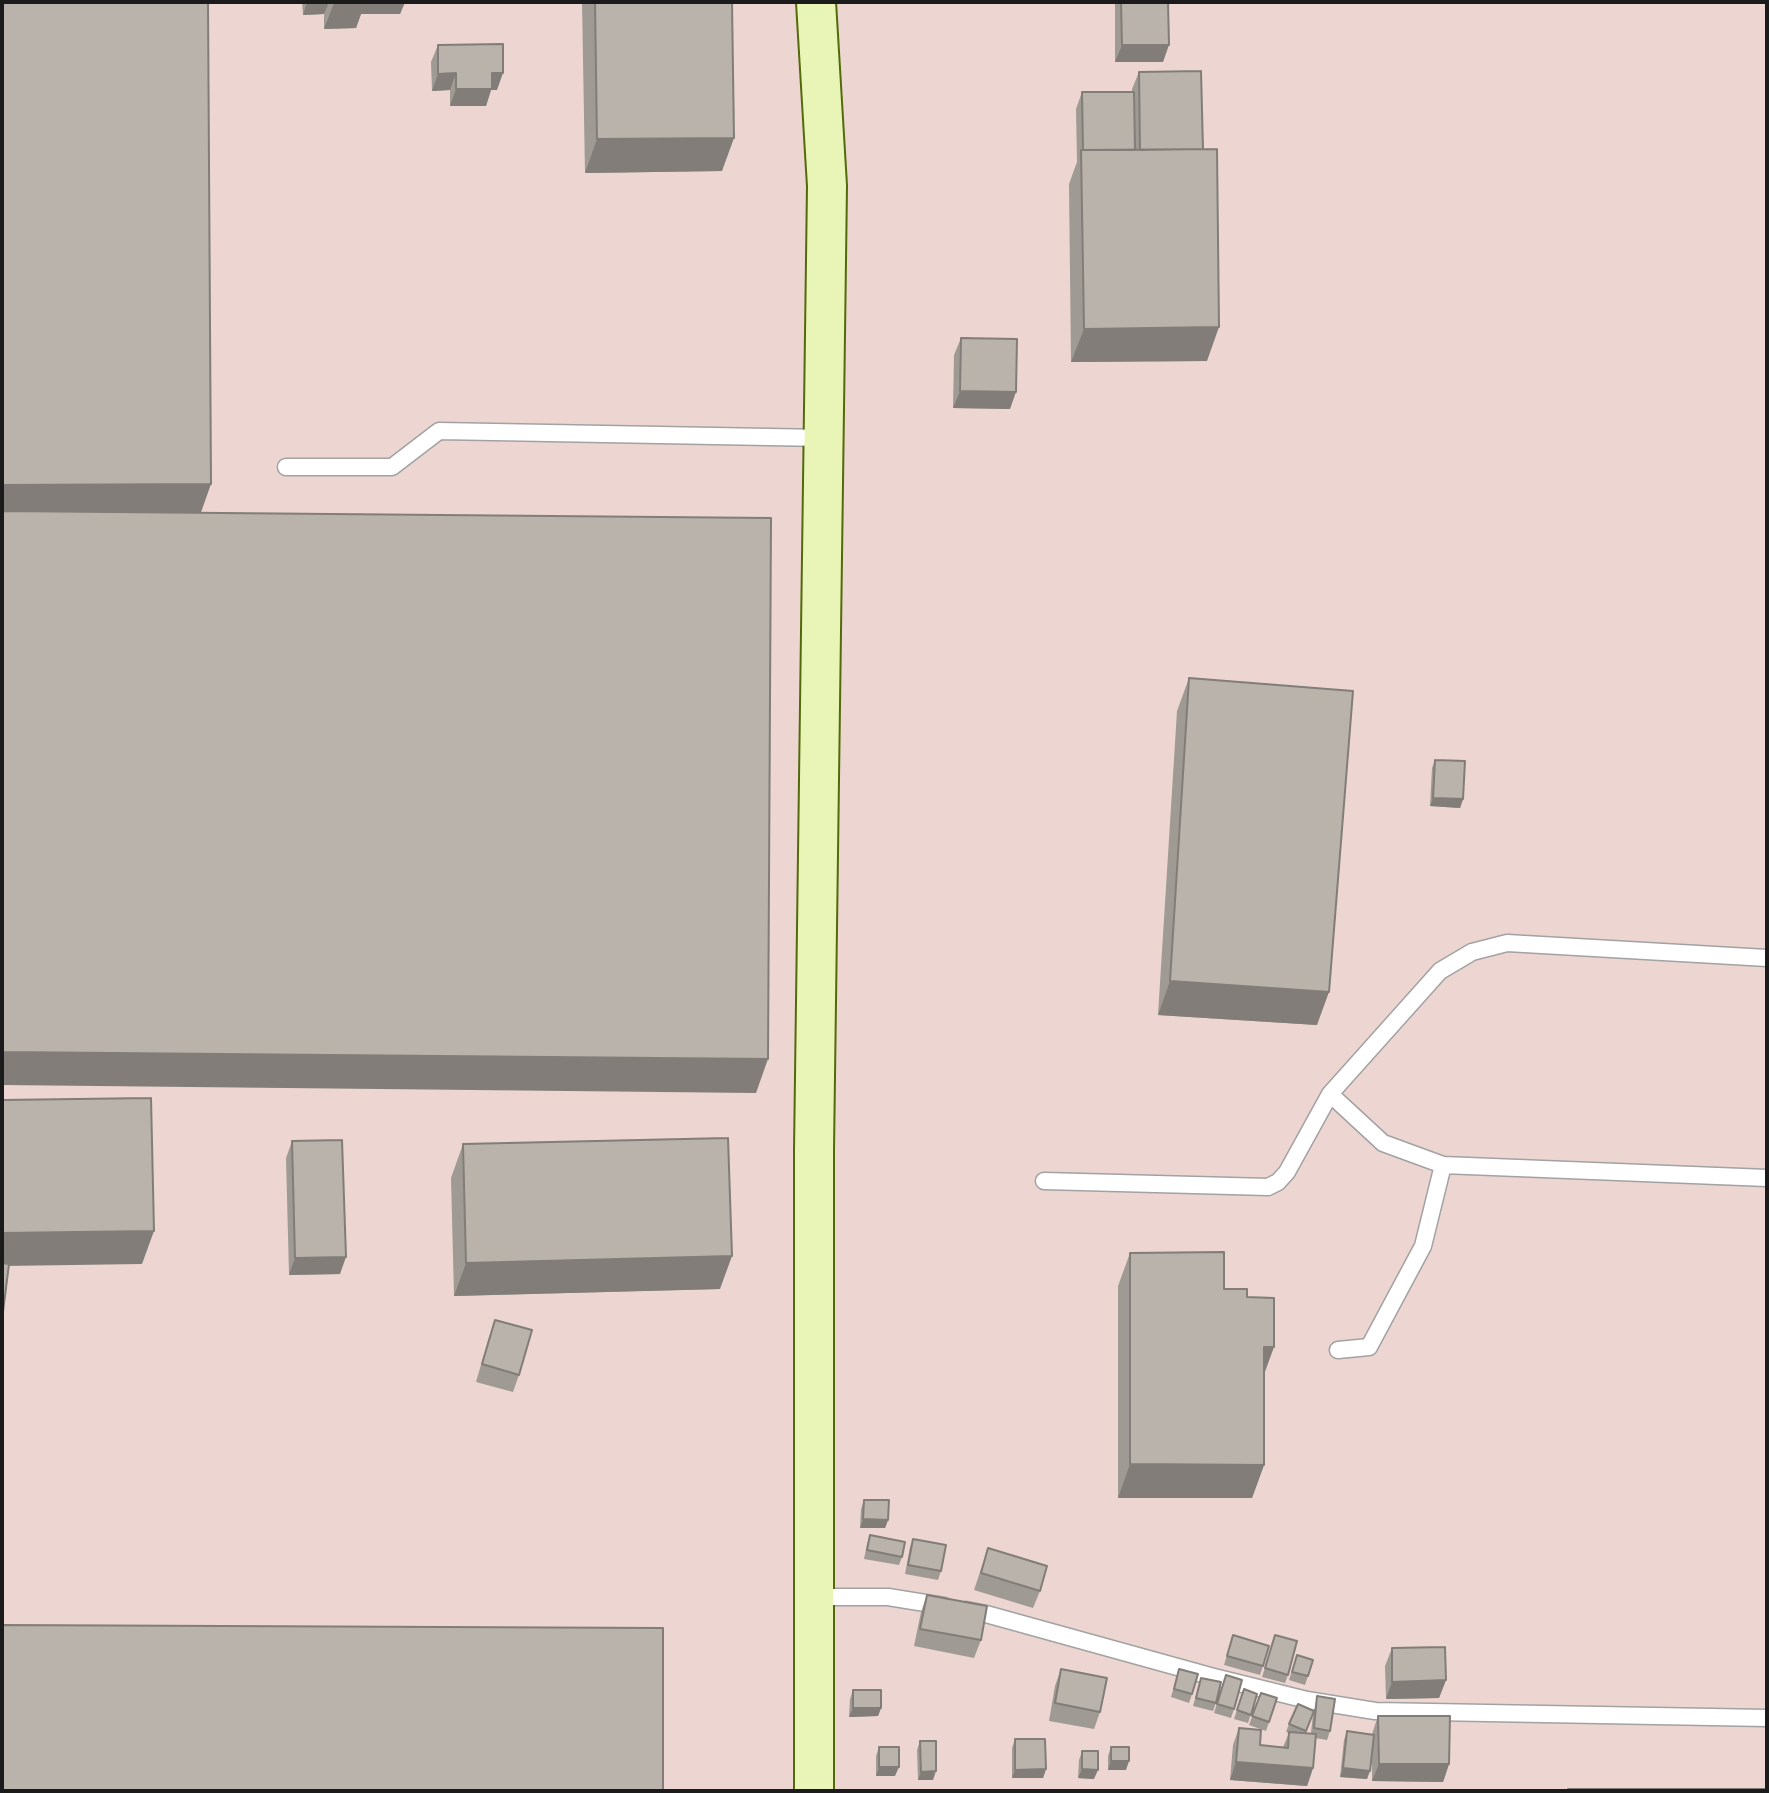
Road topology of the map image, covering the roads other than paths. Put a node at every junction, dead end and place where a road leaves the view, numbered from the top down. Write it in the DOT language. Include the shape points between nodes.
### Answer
graph roads {
  1 [pos="816,2"];
  2 [pos="824,438"];
  3 [pos="286,467"];
  4 [pos="1767,958"];
  5 [pos="1330,1094"];
  6 [pos="1443,1166"];
  7 [pos="1767,1178"];
  8 [pos="1044,1181"];
  9 [pos="1338,1350"];
  10 [pos="814,1597"];
  11 [pos="1767,1718"];
  12 [pos="814,1791"];
  1 -- 2 [label="street" via="827,186"];
  2 -- 3 [label="lane" via="439,431 392,467"];
  2 -- 10 [label="street" via="814,1150"];
  4 -- 5 [label="lane" via="1507,943 1472,952 1440,971"];
  5 -- 6 [label="lane" via="1383,1143"];
  5 -- 8 [label="lane" via="1287,1172 1268,1187"];
  6 -- 7 [label="lane"];
  6 -- 9 [label="lane" via="1423,1245 1369,1347"];
  10 -- 11 [label="lane" via="888,1597 986,1614 1307,1700 1375,1711"];
  10 -- 12 [label="street"];
}
